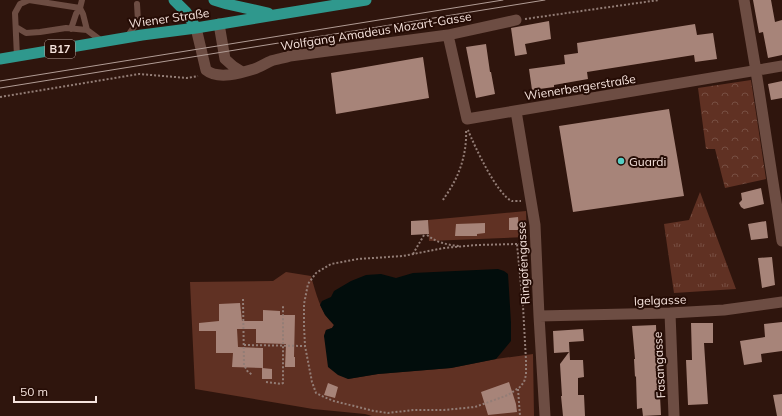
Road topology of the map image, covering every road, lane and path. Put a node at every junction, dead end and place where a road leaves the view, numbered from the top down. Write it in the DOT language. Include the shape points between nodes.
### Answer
graph roads {
  1 [pos="82,0"];
  2 [pos="174,0"];
  3 [pos="214,0"];
  4 [pos="366,0"];
  5 [pos="659,0"];
  6 [pos="744,0"];
  7 [pos="137,4"];
  8 [pos="80,8"];
  9 [pos="274,15"];
  10 [pos="516,20"];
  11 [pos="219,24"];
  12 [pos="16,27"];
  13 [pos="196,28"];
  14 [pos="71,29"];
  15 [pos="87,30"];
  16 [pos="448,35"];
  17 [pos="127,38"];
  18 [pos="103,42"];
  19 [pos="17,57"];
  20 [pos="0,59"];
  21 [pos="782,66"];
  22 [pos="756,70"];
  23 [pos="242,72"];
  24 [pos="210,73"];
  25 [pos="0,97"];
  26 [pos="516,111"];
  27 [pos="443,200"];
  28 [pos="524,202"];
  29 [pos="782,240"];
  30 [pos="517,244"];
  31 [pos="532,244"];
  32 [pos="464,246"];
  33 [pos="413,254"];
  34 [pos="243,298"];
  35 [pos="782,302"];
  36 [pos="283,306"];
  37 [pos="670,313"];
  38 [pos="538,316"];
  39 [pos="244,345"];
  40 [pos="282,346"];
  41 [pos="305,346"];
  42 [pos="252,374"];
  43 [pos="266,382"];
  44 [pos="518,389"];
  45 [pos="520,416"];
  46 [pos="545,416"];
  47 [pos="674,416"];
  1 -- 8 [label="lane"];
  2 -- 13 [label="main road" via="186,12"];
  3 -- 9 [label="main road"];
  4 -- 9 [label="main road, Wiener Straße / B17"];
  5 -- 10 [label="path"];
  6 -- 22 [label="street"];
  7 -- 17 [label="lane" via="138,21"];
  8 -- 12 [label="lane" via="28,0 20,4 15,13"];
  8 -- 14 [label="lane"];
  8 -- 15 [label="lane"];
  9 -- 11 [label="main road, Wiener Straße / B17"];
  10 -- 16 [label="street, Wolfgang Amadeus Mozart-Gasse"];
  11 -- 13 [label="main road, Wiener Straße / B17"];
  11 -- 23 [label="street" via="225,59"];
  12 -- 14 [label="lane" via="26,33"];
  12 -- 19 [label="lane"];
  13 -- 17 [label="main road, Wiener Straße / B17"];
  13 -- 24 [label="street" via="206,70"];
  14 -- 15 [label="lane"];
  15 -- 18 [label="lane"];
  16 -- 23 [label="street, Wolfgang Amadeus Mozart-Gasse" via="290,56"];
  16 -- 26 [label="street, Wienerbergerstraße" via="467,119"];
  17 -- 18 [label="main road, Wiener Straße / B17"];
  18 -- 19 [label="main road, Wiener Straße / B17"];
  19 -- 20 [label="main road, Wiener Straße / B17"];
  21 -- 22 [label="street, Wienerbergerstraße"];
  22 -- 26 [label="street, Wienerbergerstraße"];
  22 -- 29 [label="street"];
  23 -- 24 [label="street, Wolfgang Amadeus Mozart-Gasse" via="232,75"];
  24 -- 25 [label="path" via="187,78 139,74"];
  26 -- 31 [label="street, Ringofengasse" via="535,225"];
  27 -- 28 [label="path" via="461,166 466,127 497,187 512,201"];
  30 -- 31 [label="path"];
  30 -- 32 [label="path"];
  30 -- 44 [label="path" via="526,361 526,375"];
  31 -- 38 [label="street, Ringofengasse"];
  32 -- 33 [label="path"];
  32 -- 33 [label="path" via="450,245 425,235"];
  33 -- 41 [label="path" via="331,264 316,273 308,284 304,304"];
  34 -- 39 [label="path"];
  35 -- 37 [label="street, Igelgasse" via="724,310"];
  36 -- 40 [label="path"];
  37 -- 38 [label="street, Igelgasse"];
  37 -- 47 [label="street, Fasangasse"];
  38 -- 46 [label="street, Ringofengasse"];
  39 -- 40 [label="path"];
  39 -- 42 [label="path" via="244,365"];
  40 -- 41 [label="path"];
  40 -- 43 [label="path" via="283,383"];
  41 -- 44 [label="path" via="316,393 324,398 374,411 388,413 474,407"];
  44 -- 45 [label="path"];
}
